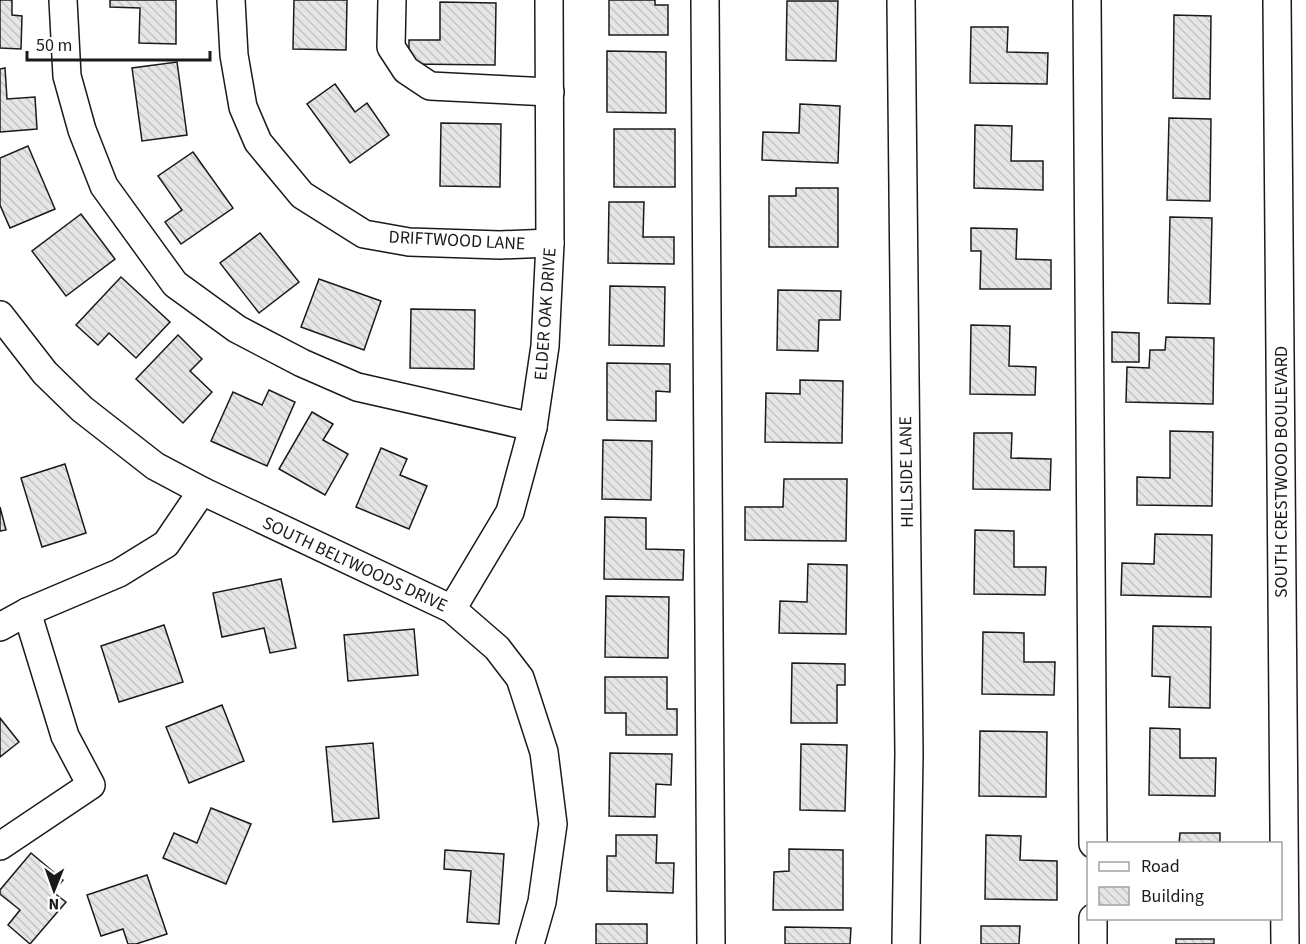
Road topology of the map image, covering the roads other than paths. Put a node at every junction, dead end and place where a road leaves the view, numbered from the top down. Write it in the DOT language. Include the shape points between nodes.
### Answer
graph roads {
  1 [pos="63,0"];
  2 [pos="231,0"];
  3 [pos="392,0"];
  4 [pos="549,0"];
  5 [pos="705,0"];
  6 [pos="901,0"];
  7 [pos="1087,0"];
  8 [pos="1277,0"];
  9 [pos="550,92"];
  10 [pos="550,243"];
  11 [pos="0,315"];
  12 [pos="533,427"];
  13 [pos="202,491"];
  14 [pos="452,609"];
  15 [pos="27,612"];
  16 [pos="0,627"];
  17 [pos="1093,842"];
  18 [pos="0,846"];
  19 [pos="1093,920"];
  20 [pos="530,944"];
  21 [pos="711,944"];
  22 [pos="906,944"];
  23 [pos="1093,944"];
  24 [pos="1285,944"];
  1 -- 12 [label="street" via="67,76 104,186 175,284 237,329 357,387"];
  2 -- 10 [label="street, DRIFTWOOD LANE" via="234,55 243,106 258,142 302,195 364,234 409,242"];
  3 -- 9 [label="street" via="391,47 406,69 430,86"];
  4 -- 9 [label="street, ELDER OAK DRIVE"];
  5 -- 21 [label="street"];
  6 -- 22 [label="street, HILLSIDE LANE" via="909,742"];
  7 -- 17 [label="street"];
  8 -- 24 [label="street, SOUTH CRESTWOOD BOULEVARD"];
  9 -- 10 [label="street, ELDER OAK DRIVE"];
  10 -- 12 [label="street, ELDER OAK DRIVE" via="546,346"];
  11 -- 13 [label="street, SOUTH BELTWOODS DRIVE" via="45,373 82,409 155,466"];
  12 -- 14 [label="street, ELDER OAK DRIVE" via="510,512"];
  13 -- 14 [label="street, SOUTH BELTWOODS DRIVE"];
  13 -- 15 [label="street" via="166,544 119,573"];
  14 -- 20 [label="street, SOUTH BELTWOODS DRIVE" via="496,648 520,678 544,752 553,824 542,902"];
  15 -- 16 [label="street"];
  15 -- 18 [label="street" via="65,736 91,785"];
  19 -- 23 [label="street"];
}
